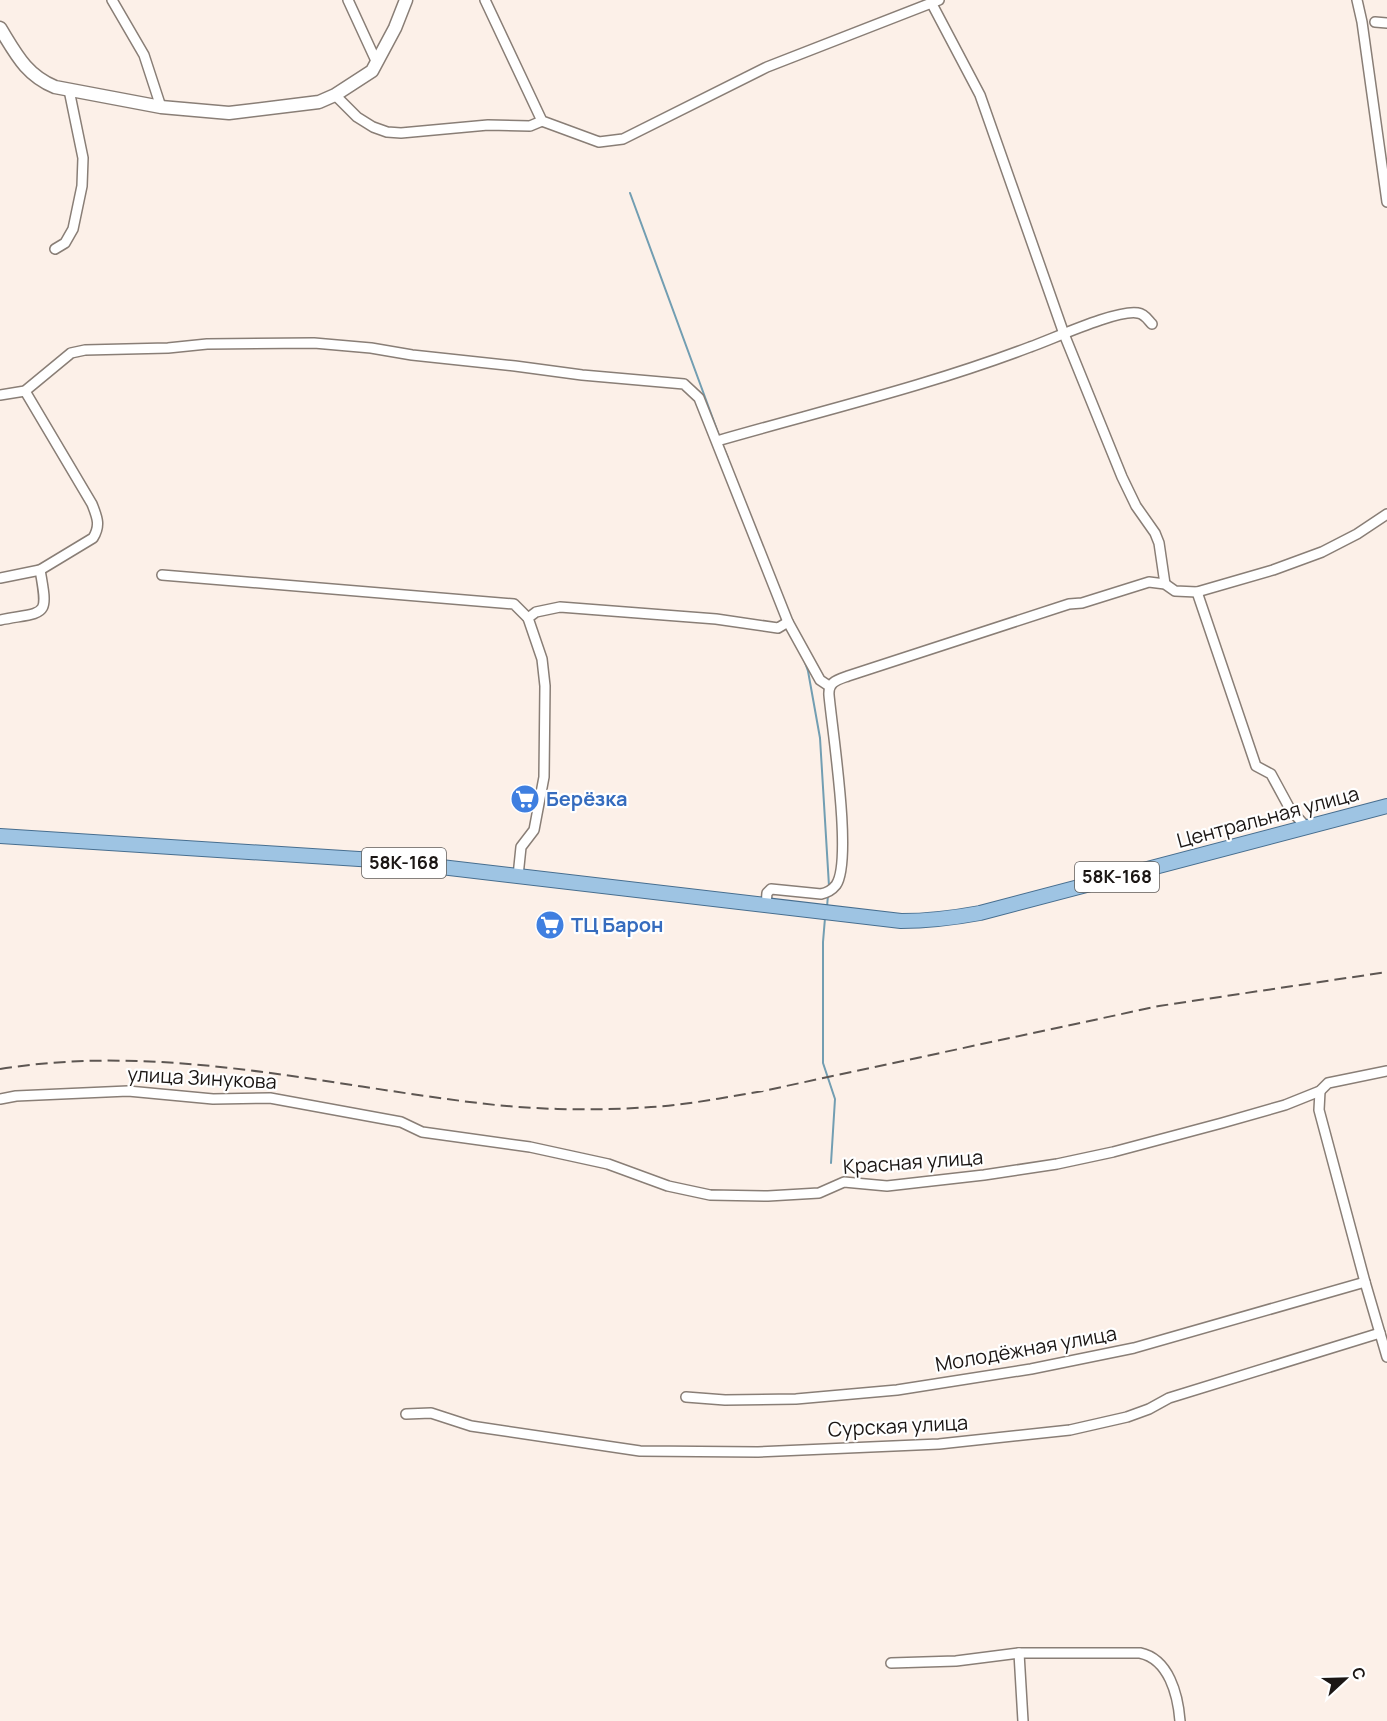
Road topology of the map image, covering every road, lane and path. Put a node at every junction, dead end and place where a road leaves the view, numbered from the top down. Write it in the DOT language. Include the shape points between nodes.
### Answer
graph roads {
  1 [pos="112,0"];
  2 [pos="348,0"];
  3 [pos="406,0"];
  4 [pos="485,0"];
  5 [pos="1357,0"];
  6 [pos="935,2"];
  7 [pos="1375,22"];
  8 [pos="1387,22"];
  9 [pos="0,28"];
  10 [pos="377,63"];
  11 [pos="69,90"];
  12 [pos="335,95"];
  13 [pos="161,107"];
  14 [pos="542,121"];
  15 [pos="1387,201"];
  16 [pos="55,249"];
  17 [pos="1152,324"];
  18 [pos="1064,334"];
  19 [pos="25,391"];
  20 [pos="0,395"];
  21 [pos="717,441"];
  22 [pos="1387,514"];
  23 [pos="40,570"];
  24 [pos="162,575"];
  25 [pos="0,578"];
  26 [pos="1165,584"];
  27 [pos="1197,592"];
  28 [pos="528,618"];
  29 [pos="0,620"];
  30 [pos="788,622"];
  31 [pos="829,686"];
  32 [pos="1387,806"];
  33 [pos="1307,828"];
  34 [pos="0,836"];
  35 [pos="518,876"];
  36 [pos="766,905"];
  37 [pos="1387,1071"];
  38 [pos="1320,1091"];
  39 [pos="0,1099"];
  40 [pos="401,1122"];
  41 [pos="1365,1282"];
  42 [pos="1380,1333"];
  43 [pos="1387,1358"];
  44 [pos="686,1397"];
  45 [pos="406,1414"];
  46 [pos="1019,1653"];
  47 [pos="891,1663"];
  48 [pos="1023,1721"];
  49 [pos="1180,1721"];
  1 -- 13 [label="street" via="144,55"];
  2 -- 10 [label="street"];
  3 -- 10 [label="street"];
  4 -- 14 [label="street"];
  5 -- 15 [label="street"];
  6 -- 14 [label="street" via="767,67 623,139 599,142"];
  6 -- 18 [label="street" via="980,95"];
  7 -- 8 [label="street"];
  9 -- 11 [label="street" via="24,66 39,81"];
  10 -- 12 [label="street" via="372,71"];
  11 -- 13 [label="street"];
  11 -- 16 [label="street" via="83,158 82,186 73,229 65,243"];
  12 -- 13 [label="street" via="319,102 229,113"];
  12 -- 14 [label="street" via="357,117 387,132 530,126"];
  17 -- 18 [label="street" via="1138,313 1126,313"];
  18 -- 21 [label="street" via="943,377"];
  18 -- 26 [label="street" via="1131,496 1155,533"];
  19 -- 20 [label="street"];
  19 -- 21 [label="street" via="70,353 207,344 337,345 684,384 699,398"];
  19 -- 23 [label="street" via="99,521 93,538"];
  21 -- 30 [label="street"];
  22 -- 27 [label="street" via="1322,552"];
  23 -- 25 [label="street"];
  23 -- 29 [label="street" via="45,597 42,610"];
  24 -- 28 [label="street" via="514,604"];
  26 -- 27 [label="street" via="1175,591"];
  26 -- 31 [label="street" via="1149,582 1069,604 848,676"];
  27 -- 33 [label="street" via="1256,766 1271,774 1283,799"];
  28 -- 30 [label="street" via="536,612 560,607 716,619 778,628"];
  28 -- 35 [label="street" via="542,659 545,686 544,777 534,830 521,847"];
  30 -- 31 [label="street" via="820,680"];
  31 -- 36 [label="street" via="843,843 837,884 820,894 771,889"];
  32 -- 33 [label="main road, Центральная улица / 58К-168"];
  33 -- 36 [label="main road, Центральная улица / 58К-168" via="949,919 901,921"];
  34 -- 35 [label="main road, 58К-168" via="390,861"];
  35 -- 36 [label="main road, 58К-168"];
  37 -- 38 [label="street, Красная улица" via="1328,1083"];
  38 -- 40 [label="street, Красная улица" via="1222,1123 1057,1164 887,1186 844,1182 819,1193 768,1197 710,1195 668,1186 608,1164 530,1147 422,1132"];
  38 -- 41 [label="street" via="1319,1110"];
  39 -- 40 [label="street, улица Зинукова" via="128,1091 213,1099 270,1098"];
  41 -- 42 [label="street"];
  41 -- 44 [label="street, Молодёжная улица" via="1134,1348 1031,1369 897,1390 796,1399"];
  42 -- 43 [label="street"];
  42 -- 45 [label="street, Сурская улица" via="1169,1398 1127,1417 1070,1430 939,1443 758,1452 640,1451 471,1426 430,1413"];
  46 -- 47 [label="street" via="956,1661"];
  46 -- 48 [label="street"];
  46 -- 49 [label="street" via="1151,1656 1172,1683"];
}
